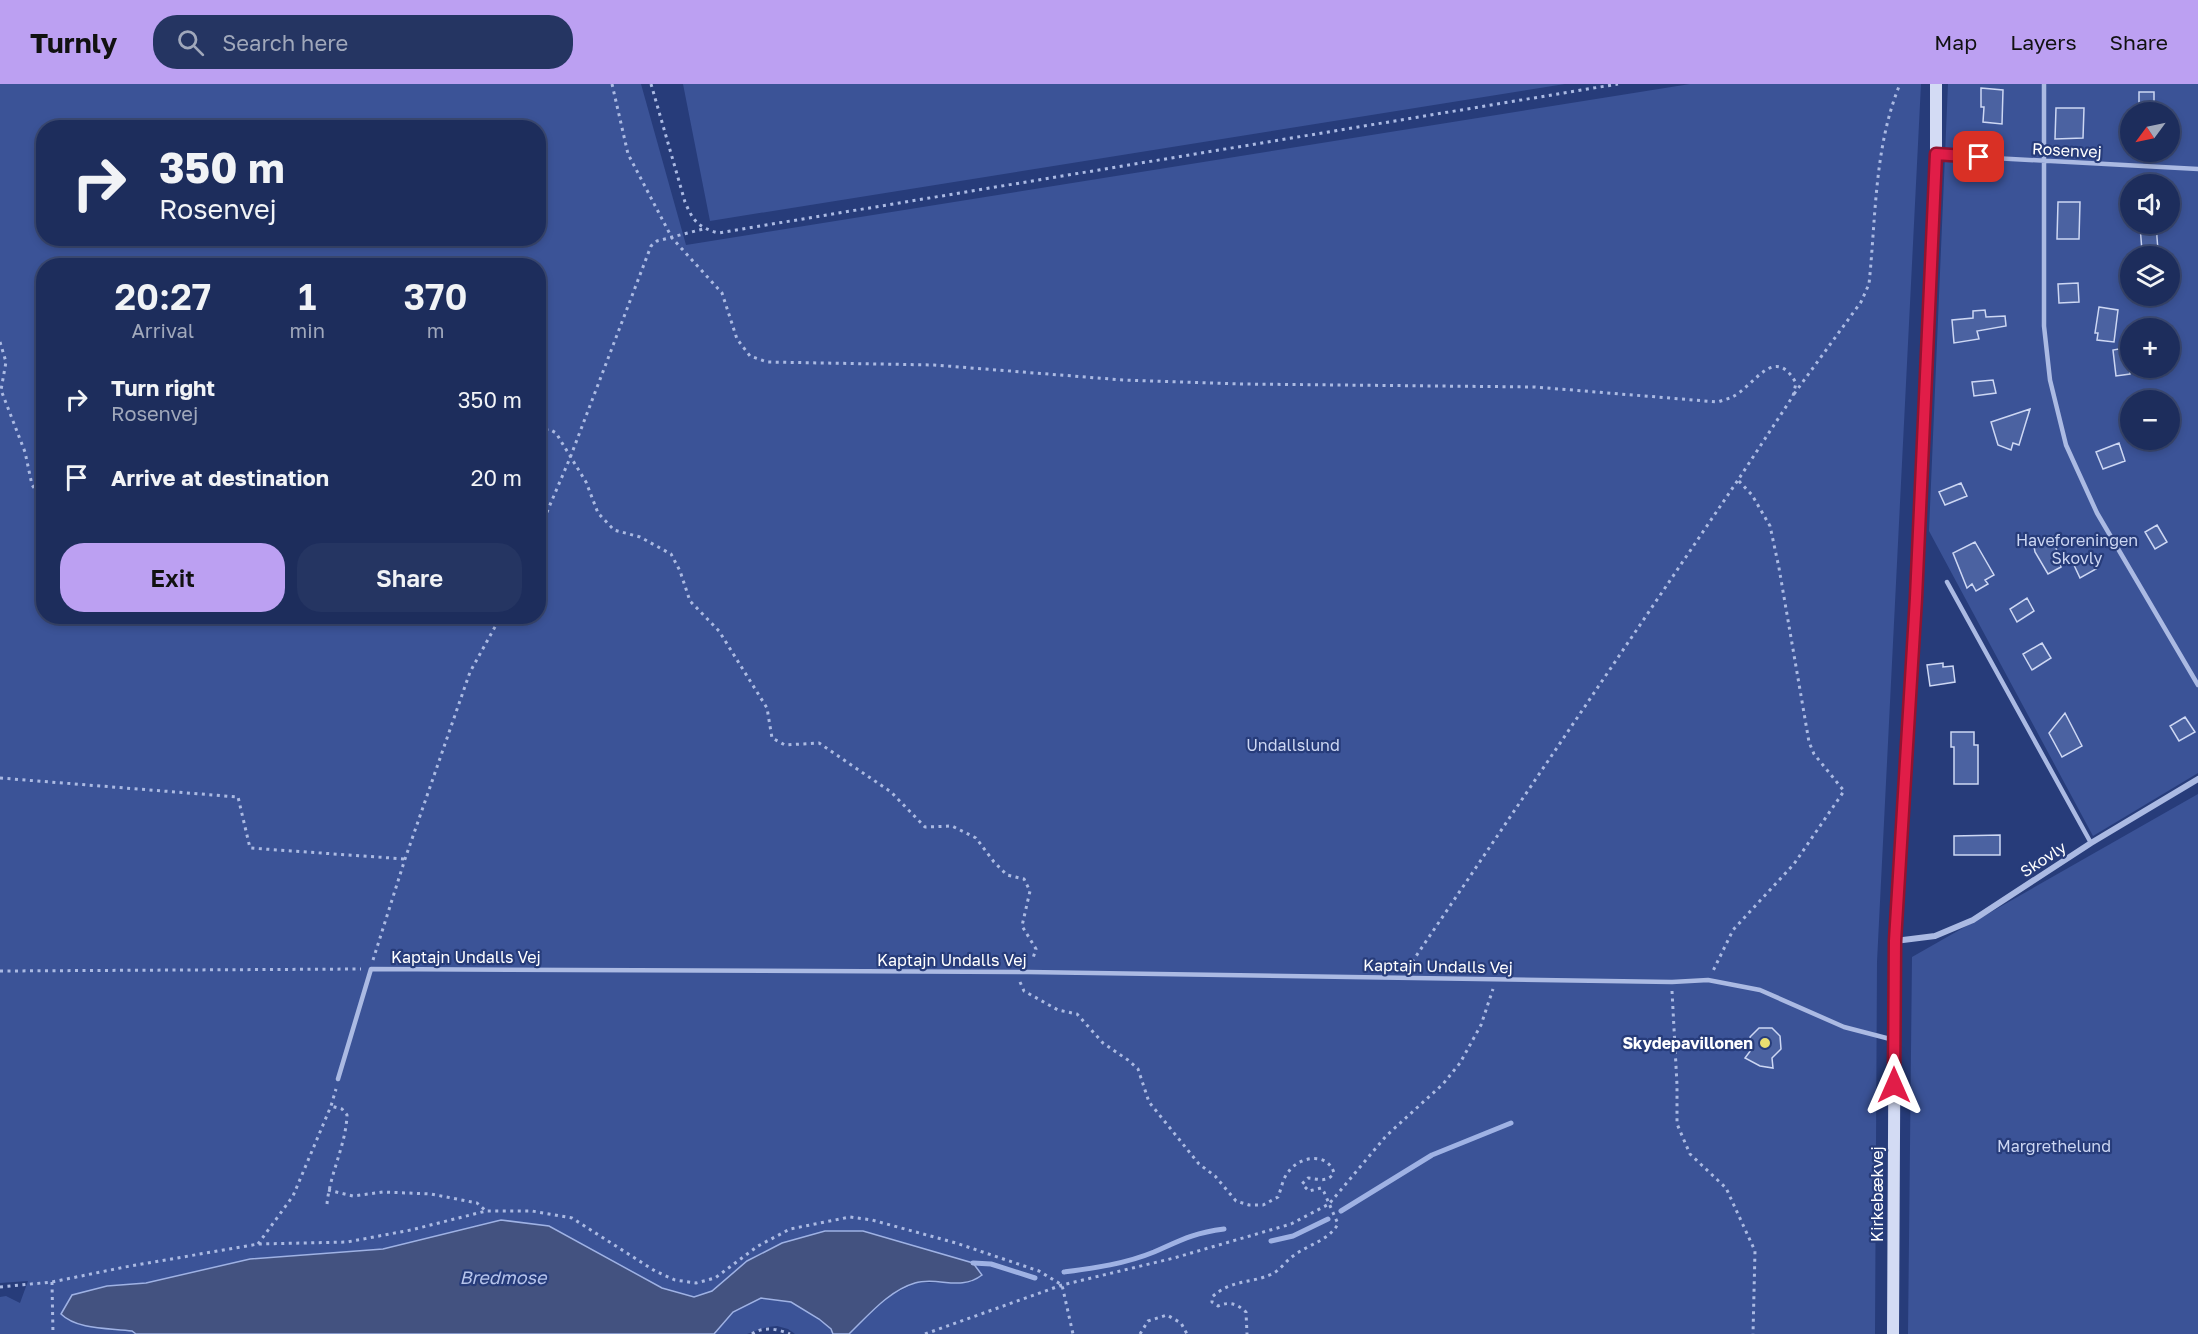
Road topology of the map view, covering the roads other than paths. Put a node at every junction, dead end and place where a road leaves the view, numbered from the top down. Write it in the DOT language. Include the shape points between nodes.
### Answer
graph roads {
  1 [pos="1936,84"];
  2 [pos="2044,84"];
  3 [pos="1936,154"];
  4 [pos="2043,161"];
  5 [pos="2198,169"];
  6 [pos="1947,582"];
  7 [pos="2198,685"];
  8 [pos="2198,779"];
  9 [pos="2091,843"];
  10 [pos="1895,941"];
  11 [pos="1894,1040"];
  12 [pos="338,1080"];
  13 [pos="1893,1334"];
  1 -- 3 [label="street, Kirkebækvej"];
  2 -- 4 [label="lane"];
  3 -- 4 [label="lane, Rosenvej"];
  3 -- 10 [label="street, Kirkebækvej" via="1916,598"];
  4 -- 5 [label="lane, Rosenvej"];
  4 -- 7 [label="lane" via="2044,326 2050,380 2066,445 2097,513"];
  6 -- 9 [label="lane"];
  8 -- 9 [label="street, Skovly"];
  9 -- 10 [label="street, Skovly" via="1973,920 1935,936"];
  10 -- 11 [label="street, Kirkebækvej"];
  11 -- 12 [label="lane, Kaptajn Undalls Vej" via="1844,1027 1760,990 1708,980 370,969"];
  11 -- 13 [label="street, Kirkebækvej"];
}
